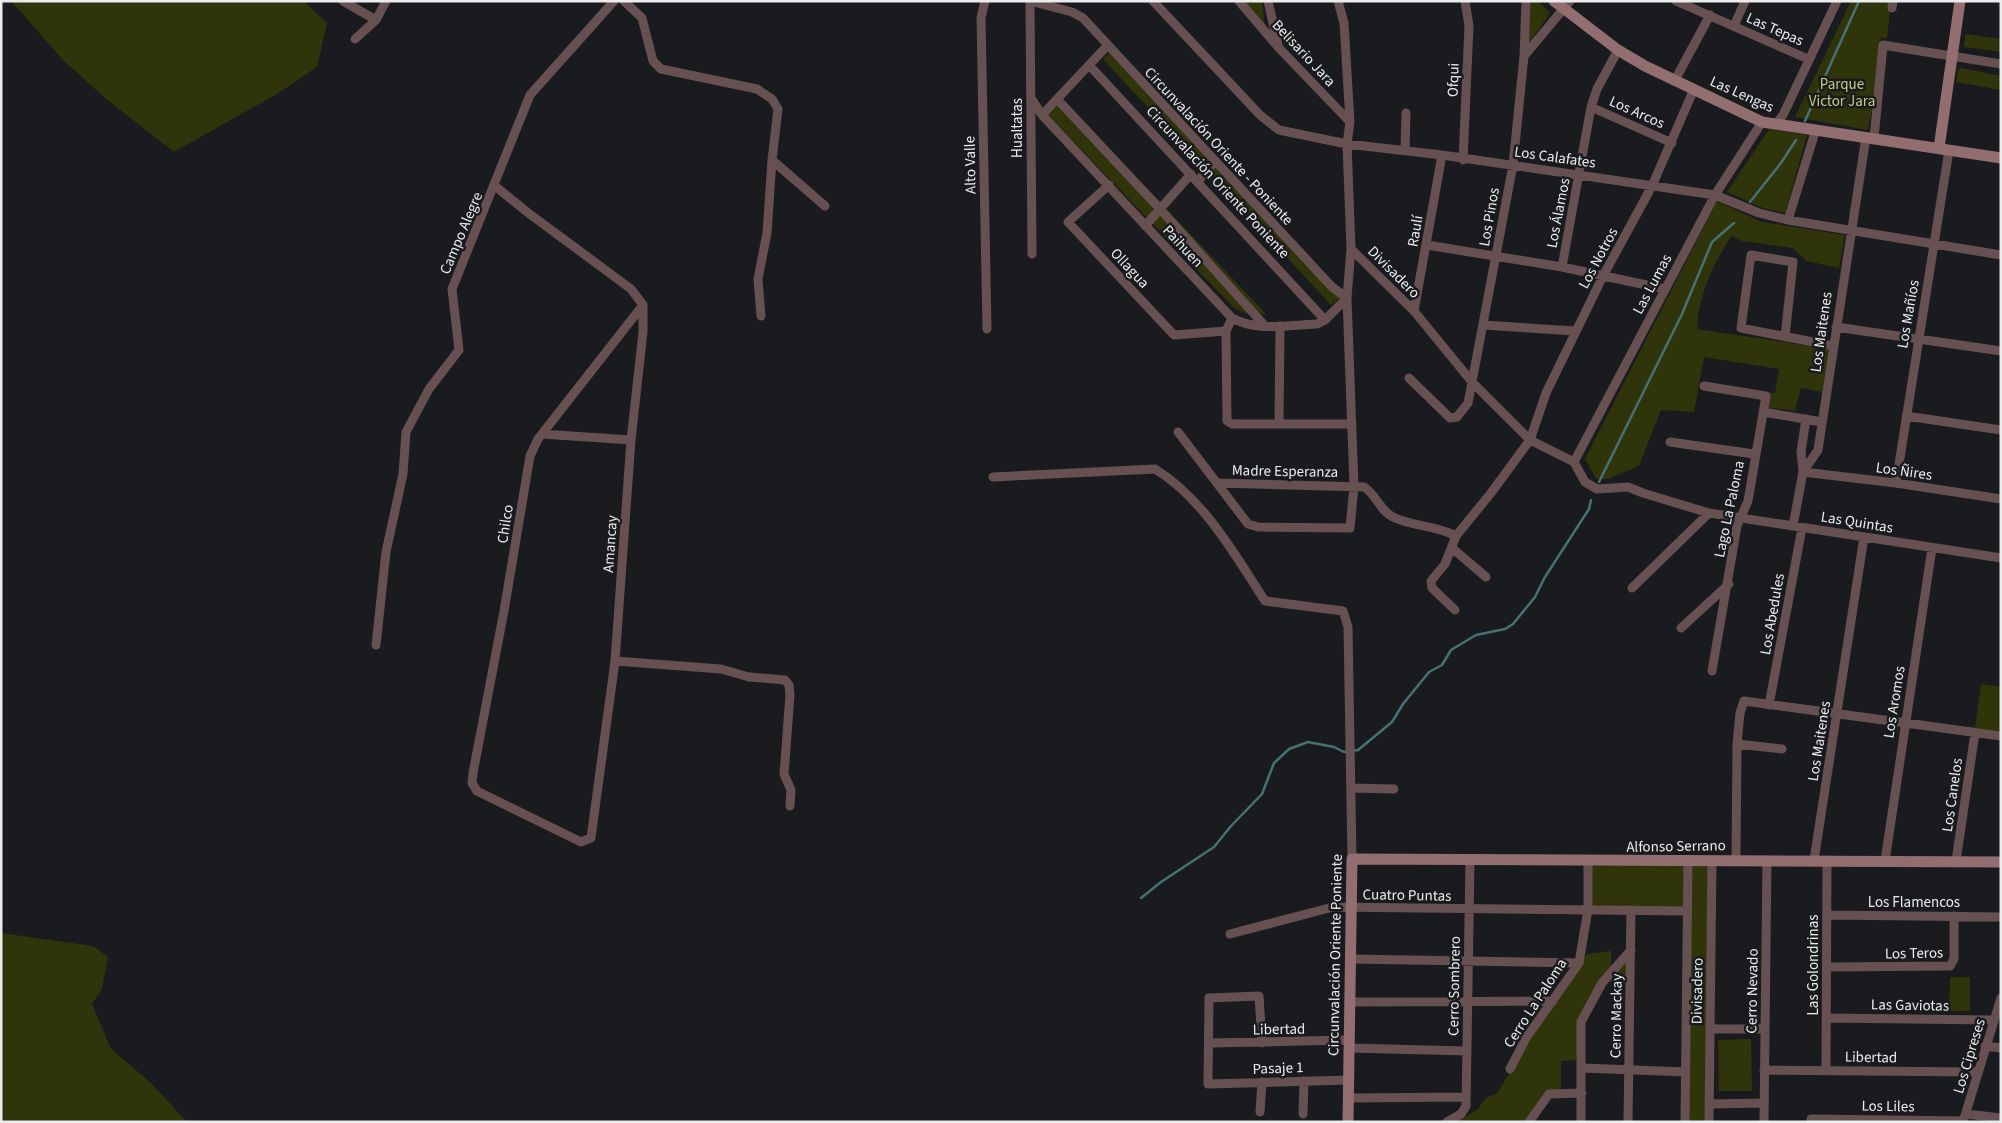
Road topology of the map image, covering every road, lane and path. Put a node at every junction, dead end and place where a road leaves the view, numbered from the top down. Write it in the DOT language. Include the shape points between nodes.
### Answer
graph roads {
  1 [pos="343,1"];
  2 [pos="386,1"];
  3 [pos="614,1"];
  4 [pos="624,1"];
  5 [pos="985,1"];
  6 [pos="1030,1"];
  7 [pos="1239,1"];
  8 [pos="1268,1"];
  9 [pos="1338,1"];
  10 [pos="1465,1"];
  11 [pos="1526,1"];
  12 [pos="1554,1"];
  13 [pos="1676,1"];
  14 [pos="1745,1"];
  15 [pos="1837,1"];
  16 [pos="1960,1"];
  17 [pos="1159,3"];
  18 [pos="1567,6"];
  19 [pos="1710,16"];
  20 [pos="376,20"];
  21 [pos="1734,26"];
  22 [pos="355,39"];
  23 [pos="1107,46"];
  24 [pos="1279,48"];
  25 [pos="1618,50"];
  26 [pos="1524,56"];
  27 [pos="1953,57"];
  28 [pos="1808,59"];
  29 [pos="2001,64"];
  30 [pos="1089,65"];
  31 [pos="1675,80"];
  32 [pos="1694,89"];
  33 [pos="1031,98"];
  34 [pos="1057,99"];
  35 [pos="1591,107"];
  36 [pos="1406,113"];
  37 [pos="1042,115"];
  38 [pos="1350,122"];
  39 [pos="1762,122"];
  40 [pos="1774,124"];
  41 [pos="1816,128"];
  42 [pos="1870,137"];
  43 [pos="1672,143"];
  44 [pos="1347,144"];
  45 [pos="1944,149"];
  46 [pos="1405,151"];
  47 [pos="1442,155"];
  48 [pos="2001,158"];
  49 [pos="772,160"];
  50 [pos="1463,160"];
  51 [pos="1214,162"];
  52 [pos="1513,165"];
  53 [pos="1579,175"];
  54 [pos="1195,178"];
  55 [pos="1108,185"];
  56 [pos="495,186"];
  57 [pos="1652,186"];
  58 [pos="1715,195"];
  59 [pos="825,206"];
  60 [pos="1160,209"];
  61 [pos="1788,220"];
  62 [pos="1145,226"];
  63 [pos="1851,231"];
  64 [pos="1427,244"];
  65 [pos="1935,244"];
  66 [pos="1351,249"];
  67 [pos="1032,254"];
  68 [pos="2001,254"];
  69 [pos="1496,256"];
  70 [pos="1562,267"];
  71 [pos="1603,276"];
  72 [pos="1665,289"];
  73 [pos="1347,298"];
  74 [pos="643,305"];
  75 [pos="1414,311"];
  76 [pos="762,316"];
  77 [pos="1232,318"];
  78 [pos="1325,320"];
  79 [pos="1483,324"];
  80 [pos="1265,326"];
  81 [pos="1280,326"];
  82 [pos="1836,327"];
  83 [pos="987,329"];
  84 [pos="1226,331"];
  85 [pos="1575,331"];
  86 [pos="1786,337"];
  87 [pos="1918,339"];
  88 [pos="1834,346"];
  89 [pos="2001,351"];
  90 [pos="1409,378"];
  91 [pos="1472,382"];
  92 [pos="1704,386"];
  93 [pos="1763,412"];
  94 [pos="1906,416"];
  95 [pos="1806,419"];
  96 [pos="1822,422"];
  97 [pos="1279,423"];
  98 [pos="1352,424"];
  99 [pos="2001,430"];
  100 [pos="1178,432"];
  101 [pos="542,434"];
  102 [pos="632,440"];
  103 [pos="1530,440"];
  104 [pos="1670,442"];
  105 [pos="1754,454"];
  106 [pos="1574,462"];
  107 [pos="1802,472"];
  108 [pos="993,478"];
  109 [pos="1216,483"];
  110 [pos="1896,483"];
  111 [pos="1354,486"];
  112 [pos="2001,499"];
  113 [pos="1709,513"];
  114 [pos="1741,518"];
  115 [pos="1797,527"];
  116 [pos="1456,536"];
  117 [pos="1864,537"];
  118 [pos="1452,548"];
  119 [pos="1932,548"];
  120 [pos="2001,558"];
  121 [pos="1486,577"];
  122 [pos="1729,584"];
  123 [pos="1632,588"];
  124 [pos="1455,610"];
  125 [pos="1681,628"];
  126 [pos="376,644"];
  127 [pos="615,661"];
  128 [pos="1712,671"];
  129 [pos="1769,705"];
  130 [pos="1837,714"];
  131 [pos="1904,723"];
  132 [pos="1975,733"];
  133 [pos="2001,736"];
  134 [pos="1738,744"];
  135 [pos="1782,749"];
  136 [pos="472,783"];
  137 [pos="1351,788"];
  138 [pos="1394,789"];
  139 [pos="790,806"];
  140 [pos="1352,859"];
  141 [pos="1712,860"];
  142 [pos="1736,860"];
  143 [pos="1767,860"];
  144 [pos="1814,860"];
  145 [pos="1827,860"];
  146 [pos="1470,861"];
  147 [pos="1688,861"];
  148 [pos="1885,861"];
  149 [pos="1956,861"];
  150 [pos="1588,862"];
  151 [pos="2001,862"];
  152 [pos="1351,908"];
  153 [pos="1469,909"];
  154 [pos="1588,910"];
  155 [pos="1631,910"];
  156 [pos="1687,911"];
  157 [pos="1827,915"];
  158 [pos="1954,916"];
  159 [pos="2001,917"];
  160 [pos="1230,934"];
  161 [pos="1631,950"];
  162 [pos="1351,959"];
  163 [pos="1469,962"];
  164 [pos="1579,963"];
  165 [pos="1827,967"];
  166 [pos="2001,998"];
  167 [pos="1350,1002"];
  168 [pos="1553,1002"];
  169 [pos="1468,1003"];
  170 [pos="1826,1018"];
  171 [pos="1994,1020"];
  172 [pos="1710,1029"];
  173 [pos="1765,1030"];
  174 [pos="1209,1043"];
  175 [pos="1262,1043"];
  176 [pos="1349,1044"];
  177 [pos="1985,1046"];
  178 [pos="2001,1048"];
  179 [pos="1467,1050"];
  180 [pos="1582,1068"];
  181 [pos="1510,1069"];
  182 [pos="1629,1070"];
  183 [pos="1764,1070"];
  184 [pos="1826,1070"];
  185 [pos="1686,1072"];
  186 [pos="1978,1072"];
  187 [pos="1349,1080"];
  188 [pos="1304,1081"];
  189 [pos="1262,1082"];
  190 [pos="1582,1094"];
  191 [pos="1466,1097"];
  192 [pos="1349,1098"];
  193 [pos="1764,1103"];
  194 [pos="1709,1104"];
  195 [pos="1260,1112"];
  196 [pos="1302,1114"];
  197 [pos="2001,1118"];
  198 [pos="1964,1119"];
  199 [pos="1531,1120"];
  200 [pos="1811,1120"];
  201 [pos="1857,1121"];
  202 [pos="1902,1121"];
  203 [pos="1348,1122"];
  204 [pos="1447,1122"];
  205 [pos="1581,1122"];
  206 [pos="1628,1122"];
  207 [pos="1685,1122"];
  208 [pos="1708,1122"];
  209 [pos="1764,1122"];
  1 -- 20 [label="street"];
  2 -- 20 [label="street"];
  3 -- 56 [label="street, Campo Alegre" via="530,96"];
  4 -- 49 [label="street" via="642,18 653,61 661,69 758,90 772,99 778,109"];
  5 -- 83 [label="street, Alto Valle" via="981,18"];
  6 -- 23 [label="street, Circunvalación Oriente - Poniente" via="1083,18"];
  6 -- 33 [label="street, Hualtatas"];
  7 -- 24 [label="street, Belisario Jara"];
  8 -- 24 [label="street"];
  9 -- 38 [label="street, Divisadero" via="1344,23"];
  10 -- 50 [label="street, Ofqui" via="1469,26"];
  11 -- 26 [label="street, Los Pinos"];
  12 -- 18 [label="street, Las Lengas"];
  13 -- 19 [label="street, Las Tepas"];
  14 -- 21 [label="street"];
  15 -- 28 [label="street"];
  16 -- 27 [label="street, Los Mañíos"];
  17 -- 44 [label="street, Los Calafates" via="1260,115 1279,130"];
  18 -- 25 [label="street, Las Lengas"];
  18 -- 26 [label="street"];
  19 -- 21 [label="street, Las Tepas"];
  19 -- 31 [label="street"];
  20 -- 22 [label="street"];
  21 -- 28 [label="street, Las Tepas"];
  23 -- 30 [label="street"];
  23 -- 51 [label="street, Circunvalación Oriente - Poniente"];
  24 -- 38 [label="street, Belisario Jara"];
  25 -- 31 [label="street, Las Lengas"];
  25 -- 35 [label="street, Los Álamos"];
  26 -- 52 [label="street, Los Pinos"];
  27 -- 29 [label="street"];
  27 -- 42 [label="street, Los Maitenes" via="1883,45"];
  27 -- 45 [label="street, Los Mañíos"];
  28 -- 40 [label="street" via="1783,115"];
  30 -- 34 [label="street"];
  30 -- 54 [label="street, Circunvalación Oriente Poniente"];
  31 -- 32 [label="street, Las Lengas"];
  32 -- 39 [label="street, Las Lengas"];
  32 -- 43 [label="street, Los Notros"];
  33 -- 37 [label="street, Paihuen"];
  33 -- 67 [label="street, Hualtatas"];
  34 -- 37 [label="street"];
  34 -- 60 [label="street"];
  35 -- 43 [label="street, Los Arcos"];
  35 -- 53 [label="street, Los Álamos"];
  36 -- 46 [label="street"];
  37 -- 55 [label="street, Paihuen"];
  38 -- 44 [label="street, Divisadero"];
  39 -- 40 [label="street, Las Lengas"];
  39 -- 58 [label="street, Las Lumas"];
  40 -- 41 [label="street, Las Lengas"];
  41 -- 42 [label="street, Las Lengas"];
  41 -- 61 [label="street"];
  42 -- 45 [label="street, Las Lengas"];
  42 -- 63 [label="street, Los Maitenes"];
  43 -- 57 [label="street, Los Notros"];
  44 -- 46 [label="street, Los Calafates"];
  44 -- 66 [label="street, Divisadero"];
  45 -- 48 [label="street, Las Lengas"];
  45 -- 65 [label="street, Los Mañíos"];
  46 -- 47 [label="street, Los Calafates"];
  47 -- 50 [label="street, Los Calafates"];
  47 -- 64 [label="street, Raulí"];
  49 -- 59 [label="street"];
  49 -- 76 [label="street" via="767,233 758,279"];
  50 -- 52 [label="street, Los Calafates"];
  51 -- 54 [label="street"];
  51 -- 73 [label="street, Circunvalación Oriente - Poniente" via="1332,287"];
  52 -- 53 [label="street, Los Calafates"];
  52 -- 69 [label="street, Los Pinos"];
  53 -- 57 [label="street, Los Calafates"];
  53 -- 70 [label="street, Los Álamos"];
  54 -- 60 [label="street"];
  54 -- 78 [label="street, Circunvalación Oriente Poniente"];
  55 -- 62 [label="street, Paihuen"];
  55 -- 84 [label="street, Ollagua" via="1068,222 1174,335"];
  56 -- 74 [label="street" via="631,289"];
  56 -- 126 [label="street, Campo Alegre" via="452,289 459,350 429,389 406,432 403,474 386,552"];
  57 -- 58 [label="street, Los Calafates"];
  57 -- 71 [label="street, Los Notros"];
  58 -- 61 [label="street, Los Calafates" via="1759,213"];
  58 -- 72 [label="street, Las Lumas"];
  60 -- 62 [label="street"];
  60 -- 80 [label="street"];
  61 -- 63 [label="street, Los Calafates"];
  62 -- 77 [label="street, Paihuen"];
  63 -- 65 [label="street, Los Calafates"];
  63 -- 82 [label="street, Los Maitenes"];
  64 -- 69 [label="street"];
  64 -- 75 [label="street, Raulí"];
  65 -- 68 [label="street, Los Calafates"];
  65 -- 87 [label="street, Los Mañíos"];
  66 -- 73 [label="street"];
  66 -- 75 [label="street, Divisadero"];
  69 -- 70 [label="street"];
  69 -- 79 [label="street, Los Pinos"];
  70 -- 71 [label="street"];
  71 -- 72 [label="street"];
  71 -- 85 [label="street, Los Notros"];
  72 -- 106 [label="street, Las Lumas"];
  73 -- 78 [label="street"];
  73 -- 98 [label="street"];
  74 -- 101 [label="street, Chilco"];
  74 -- 102 [label="street, Amancay"];
  75 -- 91 [label="street, Divisadero"];
  77 -- 80 [label="street, Paihuen" via="1245,325"];
  77 -- 84 [label="street"];
  78 -- 81 [label="street, Paihuen" via="1317,324"];
  79 -- 85 [label="street"];
  79 -- 91 [label="street, Los Pinos"];
  80 -- 81 [label="street, Paihuen"];
  81 -- 97 [label="street"];
  82 -- 87 [label="street"];
  82 -- 88 [label="street, Los Maitenes"];
  84 -- 97 [label="street" via="1227,420 1232,424"];
  85 -- 103 [label="street, Los Notros" via="1546,393"];
  86 -- 86 [label="street" via="1741,328 1751,255 1793,262"];
  86 -- 88 [label="street"];
  87 -- 89 [label="street"];
  87 -- 94 [label="street, Los Mañíos"];
  88 -- 96 [label="street, Los Maitenes"];
  90 -- 91 [label="street, Los Pinos" via="1452,419 1459,416 1468,403"];
  91 -- 103 [label="street, Divisadero"];
  92 -- 93 [label="street" via="1766,396"];
  93 -- 95 [label="street"];
  93 -- 105 [label="street, Lago La Paloma"];
  94 -- 99 [label="street"];
  94 -- 110 [label="street, Los Mañíos"];
  95 -- 96 [label="street"];
  95 -- 107 [label="street" via="1801,452"];
  96 -- 107 [label="street, Los Maitenes" via="1818,450"];
  97 -- 98 [label="street"];
  98 -- 111 [label="street"];
  100 -- 109 [label="street"];
  101 -- 102 [label="street"];
  101 -- 136 [label="street, Chilco" via="530,456"];
  102 -- 127 [label="street, Amancay"];
  103 -- 106 [label="street, Divisadero"];
  103 -- 116 [label="street, Los Notros"];
  104 -- 105 [label="street"];
  105 -- 114 [label="street, Lago La Paloma" via="1748,501"];
  106 -- 113 [label="street, Las Quintas" via="1585,482 1596,488 1628,487"];
  107 -- 110 [label="street, Los Ñires"];
  107 -- 115 [label="street, Los Maitenes"];
  108 -- 137 [label="street, Circunvalación Oriente Poniente" via="1155,469 1175,481 1223,537 1266,601 1343,611 1348,627"];
  109 -- 111 [label="street, Madre Esperanza"];
  109 -- 111 [label="street" via="1248,524 1258,527 1350,528"];
  110 -- 112 [label="street, Los Ñires"];
  111 -- 116 [label="street" via="1367,488 1380,507 1394,518 1441,528"];
  113 -- 114 [label="street, Las Quintas"];
  113 -- 123 [label="street"];
  114 -- 115 [label="street, Las Quintas"];
  114 -- 122 [label="street, Lago La Paloma" via="1737,526"];
  115 -- 117 [label="street, Las Quintas"];
  115 -- 129 [label="street, Los Abedules"];
  116 -- 118 [label="street"];
  117 -- 119 [label="street, Las Quintas"];
  117 -- 130 [label="street, Los Maitenes"];
  118 -- 121 [label="street"];
  118 -- 124 [label="street" via="1430,585"];
  119 -- 120 [label="street, Las Quintas"];
  119 -- 131 [label="street, Los Aromos"];
  122 -- 125 [label="street"];
  122 -- 128 [label="street, Lago La Paloma"];
  127 -- 136 [label="street, Amancay" via="591,838 581,842 573,839 477,790"];
  127 -- 139 [label="street" via="721,669 749,677 785,680 789,684 790,695 784,774 791,790"];
  129 -- 130 [label="street"];
  129 -- 134 [label="street" via="1744,701"];
  130 -- 131 [label="street"];
  130 -- 144 [label="street, Los Maitenes"];
  131 -- 132 [label="street"];
  131 -- 148 [label="street, Los Aromos"];
  132 -- 133 [label="street"];
  132 -- 149 [label="street, Los Canelos"];
  134 -- 135 [label="street"];
  134 -- 142 [label="street"];
  137 -- 138 [label="street"];
  137 -- 140 [label="street, Circunvalación Oriente Poniente"];
  140 -- 146 [label="street, Alfonso Serrano"];
  140 -- 152 [label="street, Circunvalación Oriente Poniente"];
  141 -- 142 [label="street, Alfonso Serrano"];
  141 -- 147 [label="street, Alfonso Serrano"];
  141 -- 172 [label="street, Divisadero"];
  142 -- 143 [label="street, Alfonso Serrano"];
  143 -- 144 [label="street, Alfonso Serrano"];
  143 -- 173 [label="street, Cerro Nevado"];
  144 -- 145 [label="street, Alfonso Serrano"];
  145 -- 148 [label="street, Alfonso Serrano"];
  145 -- 157 [label="street, Las Golondrinas"];
  146 -- 150 [label="street, Alfonso Serrano"];
  146 -- 153 [label="street, Cerro Sombrero"];
  147 -- 150 [label="street, Alfonso Serrano"];
  147 -- 156 [label="street, Divisadero"];
  148 -- 149 [label="street, Alfonso Serrano"];
  149 -- 151 [label="street, Alfonso Serrano"];
  150 -- 154 [label="street, Cerro La Paloma"];
  152 -- 153 [label="street, Cuatro Puntas"];
  152 -- 160 [label="street, Cuatro Puntas" via="1333,907"];
  152 -- 162 [label="street, Circunvalación Oriente Poniente"];
  153 -- 154 [label="street, Cuatro Puntas"];
  153 -- 163 [label="street, Cerro Sombrero"];
  154 -- 155 [label="street, Cuatro Puntas"];
  154 -- 164 [label="street, Cerro La Paloma"];
  155 -- 156 [label="street, Cuatro Puntas"];
  155 -- 161 [label="street, Cerro Mackay"];
  156 -- 185 [label="street, Divisadero"];
  157 -- 158 [label="street, Los Flamencos"];
  157 -- 165 [label="street, Las Golondrinas"];
  158 -- 159 [label="street, Los Flamencos"];
  158 -- 165 [label="street, Los Teros" via="1954,959 1950,966"];
  161 -- 180 [label="street" via="1602,983 1581,1022"];
  161 -- 182 [label="street, Cerro Mackay"];
  162 -- 163 [label="street"];
  162 -- 167 [label="street, Circunvalación Oriente Poniente"];
  163 -- 164 [label="street"];
  163 -- 169 [label="street, Cerro Sombrero"];
  164 -- 168 [label="street, Cerro La Paloma"];
  165 -- 170 [label="street, Las Golondrinas"];
  166 -- 171 [label="street, Los Cipreses"];
  167 -- 169 [label="street"];
  167 -- 176 [label="street, Circunvalación Oriente Poniente"];
  168 -- 169 [label="street"];
  168 -- 181 [label="street, Cerro La Paloma" via="1526,1038"];
  169 -- 179 [label="street, Cerro Sombrero"];
  170 -- 171 [label="street, Las Gaviotas"];
  170 -- 184 [label="street, Las Golondrinas"];
  171 -- 177 [label="street, Los Cipreses"];
  172 -- 173 [label="street"];
  172 -- 194 [label="street, Divisadero"];
  173 -- 183 [label="street, Cerro Nevado"];
  174 -- 175 [label="street, Libertad"];
  174 -- 175 [label="street" via="1208,998 1259,996"];
  174 -- 189 [label="street, Pasaje 1" via="1208,1084"];
  175 -- 176 [label="street, Libertad"];
  176 -- 179 [label="street, Libertad"];
  176 -- 187 [label="street, Circunvalación Oriente Poniente"];
  177 -- 178 [label="street"];
  177 -- 186 [label="street, Los Cipreses"];
  179 -- 191 [label="street, Cerro Sombrero"];
  180 -- 182 [label="street"];
  180 -- 190 [label="street"];
  182 -- 185 [label="street"];
  182 -- 206 [label="street, Cerro Mackay"];
  183 -- 184 [label="street, Libertad"];
  183 -- 193 [label="street, Cerro Nevado"];
  184 -- 186 [label="street, Libertad"];
  185 -- 207 [label="street, Divisadero"];
  186 -- 198 [label="street, Los Cipreses"];
  187 -- 188 [label="street, Pasaje 1"];
  187 -- 192 [label="street, Circunvalación Oriente Poniente"];
  188 -- 189 [label="street, Pasaje 1"];
  188 -- 196 [label="street"];
  189 -- 195 [label="street"];
  190 -- 199 [label="street" via="1549,1094"];
  190 -- 205 [label="street"];
  191 -- 192 [label="street"];
  191 -- 204 [label="street, Cerro Sombrero" via="1464,1111"];
  192 -- 203 [label="street, Circunvalación Oriente Poniente"];
  193 -- 194 [label="street"];
  193 -- 209 [label="street, Cerro Nevado"];
  194 -- 208 [label="street, Divisadero"];
  197 -- 198 [label="street, Los Liles"];
  198 -- 202 [label="street, Los Liles"];
  200 -- 201 [label="street, Los Liles"];
  201 -- 202 [label="street, Los Liles"];
}
